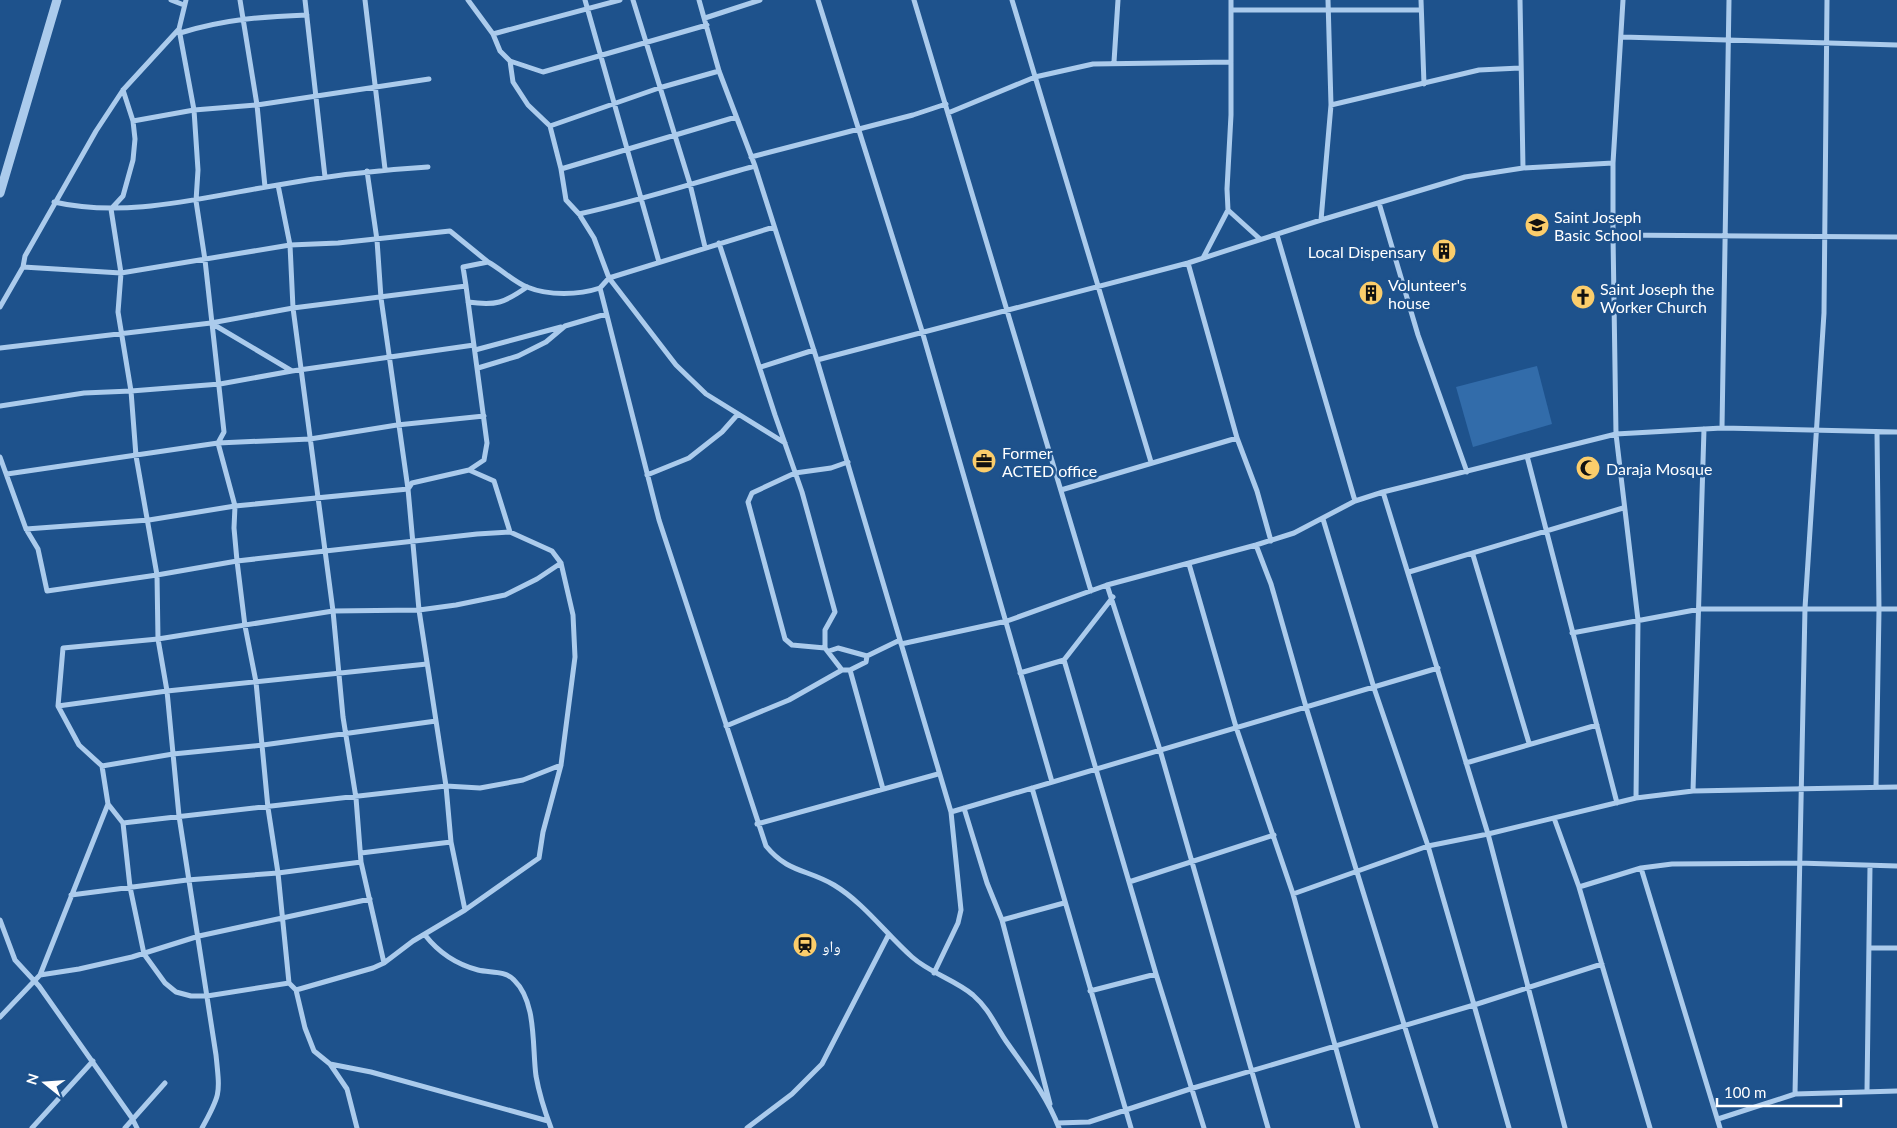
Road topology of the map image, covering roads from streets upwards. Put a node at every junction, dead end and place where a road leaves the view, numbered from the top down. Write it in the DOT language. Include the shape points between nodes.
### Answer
graph roads {
  1 [pos="57,0"];
  2 [pos="171,0"];
  3 [pos="240,0"];
  4 [pos="305,0"];
  5 [pos="365,0"];
  6 [pos="468,0"];
  7 [pos="585,0"];
  8 [pos="620,0"];
  9 [pos="633,0"];
  10 [pos="700,0"];
  11 [pos="760,0"];
  12 [pos="818,0"];
  13 [pos="914,0"];
  14 [pos="1012,0"];
  15 [pos="1118,0"];
  16 [pos="1231,0"];
  17 [pos="1328,0"];
  18 [pos="1421,0"];
  19 [pos="1520,0"];
  20 [pos="1623,0"];
  21 [pos="1729,0"];
  22 [pos="1827,0"];
  23 [pos="185,3"];
  24 [pos="588,10"];
  25 [pos="1231,10"];
  26 [pos="1328,10"];
  27 [pos="1421,10"];
  28 [pos="307,15"];
  29 [pos="243,18"];
  30 [pos="704,18"];
  31 [pos="707,25"];
  32 [pos="179,31"];
  33 [pos="493,34"];
  34 [pos="1622,37"];
  35 [pos="1729,41"];
  36 [pos="647,43"];
  37 [pos="1828,43"];
  38 [pos="1897,45"];
  39 [pos="601,56"];
  40 [pos="510,61"];
  41 [pos="1114,62"];
  42 [pos="1232,62"];
  43 [pos="1520,68"];
  44 [pos="719,71"];
  45 [pos="1035,76"];
  46 [pos="429,79"];
  47 [pos="1424,84"];
  48 [pos="376,87"];
  49 [pos="659,88"];
  50 [pos="124,90"];
  51 [pos="314,95"];
  52 [pos="616,104"];
  53 [pos="946,104"];
  54 [pos="257,105"];
  55 [pos="1330,105"];
  56 [pos="194,110"];
  57 [pos="948,112"];
  58 [pos="736,117"];
  59 [pos="133,121"];
  60 [pos="550,126"];
  61 [pos="860,128"];
  62 [pos="674,135"];
  63 [pos="629,149"];
  64 [pos="751,157"];
  65 [pos="1613,163"];
  66 [pos="428,166"];
  67 [pos="756,166"];
  68 [pos="1523,168"];
  69 [pos="385,169"];
  70 [pos="561,169"];
  71 [pos="367,170"];
  72 [pos="325,177"];
  73 [pos="278,184"];
  74 [pos="690,184"];
  75 [pos="265,187"];
  76 [pos="0,193"];
  77 [pos="642,200"];
  78 [pos="196,201"];
  79 [pos="54,202"];
  80 [pos="1379,203"];
  81 [pos="110,209"];
  82 [pos="1228,210"];
  83 [pos="579,214"];
  84 [pos="1321,220"];
  85 [pos="774,227"];
  86 [pos="1277,234"];
  87 [pos="1612,235"];
  88 [pos="1724,235"];
  89 [pos="1823,236"];
  90 [pos="1897,237"];
  91 [pos="1260,239"];
  92 [pos="377,240"];
  93 [pos="719,243"];
  94 [pos="290,245"];
  95 [pos="705,247"];
  96 [pos="1203,258"];
  97 [pos="205,260"];
  98 [pos="488,262"];
  99 [pos="659,262"];
  100 [pos="1188,263"];
  101 [pos="22,267"];
  102 [pos="121,273"];
  103 [pos="609,278"];
  104 [pos="466,286"];
  105 [pos="527,287"];
  106 [pos="1098,287"];
  107 [pos="600,288"];
  108 [pos="381,298"];
  109 [pos="468,302"];
  110 [pos="0,307"];
  111 [pos="294,308"];
  112 [pos="1006,312"];
  113 [pos="606,314"];
  114 [pos="211,323"];
  115 [pos="565,326"];
  116 [pos="922,331"];
  117 [pos="123,332"];
  118 [pos="0,348"];
  119 [pos="474,348"];
  120 [pos="814,350"];
  121 [pos="390,358"];
  122 [pos="817,360"];
  123 [pos="761,367"];
  124 [pos="478,368"];
  125 [pos="292,371"];
  126 [pos="301,371"];
  127 [pos="220,384"];
  128 [pos="131,392"];
  129 [pos="0,406"];
  130 [pos="738,414"];
  131 [pos="484,416"];
  132 [pos="397,425"];
  133 [pos="1722,428"];
  134 [pos="1704,429"];
  135 [pos="1818,429"];
  136 [pos="1877,432"];
  137 [pos="1897,432"];
  138 [pos="1616,434"];
  139 [pos="1237,438"];
  140 [pos="310,439"];
  141 [pos="218,443"];
  142 [pos="785,443"];
  143 [pos="136,456"];
  144 [pos="1527,456"];
  145 [pos="0,457"];
  146 [pos="848,462"];
  147 [pos="1151,462"];
  148 [pos="469,470"];
  149 [pos="1468,472"];
  150 [pos="795,473"];
  151 [pos="7,474"];
  152 [pos="648,475"];
  153 [pos="408,489"];
  154 [pos="1061,490"];
  155 [pos="1383,492"];
  156 [pos="318,498"];
  157 [pos="1355,501"];
  158 [pos="235,506"];
  159 [pos="1623,508"];
  160 [pos="1323,519"];
  161 [pos="149,520"];
  162 [pos="26,529"];
  163 [pos="1546,530"];
  164 [pos="510,532"];
  165 [pos="412,540"];
  166 [pos="1271,541"];
  167 [pos="1256,545"];
  168 [pos="325,551"];
  169 [pos="1473,555"];
  170 [pos="237,561"];
  171 [pos="561,563"];
  172 [pos="1189,564"];
  173 [pos="1409,572"];
  174 [pos="157,575"];
  175 [pos="1108,585"];
  176 [pos="1091,591"];
  177 [pos="1113,597"];
  178 [pos="1805,608"];
  179 [pos="1700,609"];
  180 [pos="1897,609"];
  181 [pos="419,610"];
  182 [pos="1880,610"];
  183 [pos="332,611"];
  184 [pos="1638,620"];
  185 [pos="1007,621"];
  186 [pos="245,626"];
  187 [pos="1572,633"];
  188 [pos="158,639"];
  189 [pos="901,642"];
  190 [pos="827,650"];
  191 [pos="867,656"];
  192 [pos="1064,660"];
  193 [pos="427,664"];
  194 [pos="1438,668"];
  195 [pos="842,670"];
  196 [pos="850,670"];
  197 [pos="1020,673"];
  198 [pos="340,674"];
  199 [pos="256,682"];
  200 [pos="1374,688"];
  201 [pos="167,691"];
  202 [pos="58,706"];
  203 [pos="1306,706"];
  204 [pos="436,721"];
  205 [pos="1597,725"];
  206 [pos="726,726"];
  207 [pos="1236,727"];
  208 [pos="346,734"];
  209 [pos="1529,743"];
  210 [pos="263,745"];
  211 [pos="1160,750"];
  212 [pos="173,754"];
  213 [pos="1466,762"];
  214 [pos="561,765"];
  215 [pos="102,766"];
  216 [pos="1096,769"];
  217 [pos="938,774"];
  218 [pos="1052,782"];
  219 [pos="446,786"];
  220 [pos="1876,787"];
  221 [pos="1897,787"];
  222 [pos="1032,788"];
  223 [pos="1802,788"];
  224 [pos="882,789"];
  225 [pos="1693,791"];
  226 [pos="356,798"];
  227 [pos="1636,798"];
  228 [pos="1618,803"];
  229 [pos="108,804"];
  230 [pos="268,808"];
  231 [pos="964,808"];
  232 [pos="951,812"];
  233 [pos="179,816"];
  234 [pos="1554,818"];
  235 [pos="123,823"];
  236 [pos="757,824"];
  237 [pos="1488,834"];
  238 [pos="1274,835"];
  239 [pos="452,842"];
  240 [pos="1428,846"];
  241 [pos="361,853"];
  242 [pos="361,862"];
  243 [pos="1194,863"];
  244 [pos="1798,863"];
  245 [pos="1870,866"];
  246 [pos="1897,866"];
  247 [pos="1641,868"];
  248 [pos="1358,872"];
  249 [pos="278,873"];
  250 [pos="188,880"];
  251 [pos="1129,882"];
  252 [pos="130,887"];
  253 [pos="1579,887"];
  254 [pos="1293,894"];
  255 [pos="70,895"];
  256 [pos="370,899"];
  257 [pos="1064,903"];
  258 [pos="465,910"];
  259 [pos="282,916"];
  260 [pos="0,920"];
  261 [pos="1002,920"];
  262 [pos="425,935"];
  263 [pos="199,936"];
  264 [pos="888,936"];
  265 [pos="1869,948"];
  266 [pos="1897,948"];
  267 [pos="144,954"];
  268 [pos="384,963"];
  269 [pos="1602,964"];
  270 [pos="934,973"];
  271 [pos="1156,974"];
  272 [pos="40,975"];
  273 [pos="34,980"];
  274 [pos="289,983"];
  275 [pos="1529,988"];
  276 [pos="296,990"];
  277 [pos="1090,991"];
  278 [pos="207,996"];
  279 [pos="1474,1005"];
  280 [pos="0,1016"];
  281 [pos="1405,1025"];
  282 [pos="1336,1047"];
  283 [pos="93,1061"];
  284 [pos="330,1064"];
  285 [pos="1252,1071"];
  286 [pos="165,1082"];
  287 [pos="1190,1089"];
  288 [pos="1866,1091"];
  289 [pos="1897,1091"];
  290 [pos="1795,1094"];
  291 [pos="1124,1109"];
  292 [pos="1052,1112"];
  293 [pos="132,1118"];
  294 [pos="1718,1119"];
  295 [pos="548,1121"];
  296 [pos="1058,1125"];
  297 [pos="32,1128"];
  298 [pos="124,1128"];
  299 [pos="137,1128"];
  300 [pos="202,1128"];
  301 [pos="358,1128"];
  302 [pos="551,1128"];
  303 [pos="747,1128"];
  304 [pos="1130,1128"];
  305 [pos="1204,1128"];
  306 [pos="1268,1128"];
  307 [pos="1358,1128"];
  308 [pos="1436,1128"];
  309 [pos="1510,1128"];
  310 [pos="1566,1128"];
  311 [pos="1650,1128"];
  312 [pos="1720,1128"];
  1 -- 76 [label="street"];
  2 -- 23 [label="street"];
  3 -- 29 [label="street"];
  4 -- 28 [label="street"];
  5 -- 48 [label="street"];
  6 -- 33 [label="street"];
  7 -- 24 [label="street"];
  8 -- 24 [label="street"];
  9 -- 36 [label="street"];
  10 -- 30 [label="street"];
  11 -- 30 [label="street"];
  12 -- 61 [label="street"];
  13 -- 53 [label="street"];
  14 -- 45 [label="street"];
  15 -- 41 [label="street"];
  16 -- 25 [label="street"];
  17 -- 26 [label="street"];
  18 -- 27 [label="street"];
  19 -- 43 [label="street"];
  20 -- 34 [label="street"];
  21 -- 35 [label="street"];
  22 -- 37 [label="street"];
  23 -- 32 [label="street"];
  24 -- 33 [label="street"];
  24 -- 39 [label="street"];
  25 -- 26 [label="street"];
  25 -- 42 [label="street"];
  26 -- 27 [label="street"];
  26 -- 55 [label="street"];
  27 -- 47 [label="street"];
  28 -- 29 [label="street"];
  28 -- 51 [label="street"];
  29 -- 32 [label="street"];
  29 -- 54 [label="street"];
  30 -- 31 [label="street"];
  31 -- 36 [label="street"];
  31 -- 44 [label="street"];
  32 -- 50 [label="street"];
  32 -- 56 [label="street"];
  33 -- 40 [label="street" via="500,51"];
  34 -- 35 [label="street"];
  34 -- 65 [label="street"];
  35 -- 37 [label="street"];
  35 -- 88 [label="street"];
  36 -- 39 [label="street"];
  36 -- 49 [label="street"];
  37 -- 38 [label="street"];
  37 -- 89 [label="street"];
  39 -- 40 [label="street" via="543,72"];
  39 -- 52 [label="street"];
  40 -- 60 [label="street" via="514,82 528,105"];
  41 -- 42 [label="street"];
  41 -- 45 [label="street"];
  42 -- 82 [label="street" via="1226,190"];
  43 -- 47 [label="street" via="1479,70"];
  43 -- 68 [label="street"];
  44 -- 49 [label="street"];
  44 -- 58 [label="street"];
  45 -- 57 [label="street"];
  45 -- 106 [label="street"];
  46 -- 48 [label="street"];
  47 -- 55 [label="street"];
  48 -- 51 [label="street"];
  48 -- 69 [label="street"];
  49 -- 52 [label="street"];
  49 -- 62 [label="street"];
  50 -- 59 [label="street"];
  50 -- 79 [label="street" via="96,130"];
  51 -- 54 [label="street"];
  51 -- 72 [label="street"];
  52 -- 60 [label="street"];
  52 -- 63 [label="street"];
  53 -- 57 [label="street"];
  53 -- 61 [label="street"];
  54 -- 56 [label="street"];
  54 -- 75 [label="street"];
  55 -- 84 [label="street"];
  56 -- 59 [label="street"];
  56 -- 78 [label="street" via="198,170"];
  57 -- 112 [label="street"];
  58 -- 62 [label="street"];
  58 -- 64 [label="street"];
  59 -- 81 [label="street" via="135,139 129,175 123,196"];
  60 -- 70 [label="street"];
  61 -- 64 [label="street"];
  61 -- 116 [label="street"];
  62 -- 63 [label="street"];
  62 -- 74 [label="street"];
  63 -- 70 [label="street"];
  63 -- 77 [label="street"];
  64 -- 67 [label="street"];
  65 -- 68 [label="street"];
  65 -- 87 [label="street"];
  66 -- 69 [label="street"];
  67 -- 74 [label="street"];
  67 -- 85 [label="street"];
  68 -- 80 [label="street" via="1465,177"];
  69 -- 71 [label="street"];
  70 -- 83 [label="street" via="566,200"];
  71 -- 72 [label="street"];
  71 -- 92 [label="street"];
  72 -- 73 [label="street"];
  73 -- 75 [label="street"];
  73 -- 94 [label="street"];
  74 -- 77 [label="street"];
  74 -- 95 [label="street"];
  75 -- 78 [label="street"];
  77 -- 83 [label="street"];
  77 -- 99 [label="street"];
  78 -- 81 [label="street"];
  78 -- 97 [label="street"];
  79 -- 81 [label="street"];
  79 -- 101 [label="street"];
  80 -- 84 [label="street"];
  80 -- 149 [label="street" via="1418,335"];
  81 -- 102 [label="street"];
  82 -- 91 [label="street"];
  82 -- 96 [label="street"];
  83 -- 103 [label="street" via="594,238"];
  84 -- 86 [label="street"];
  85 -- 93 [label="street"];
  85 -- 120 [label="street"];
  86 -- 91 [label="street"];
  86 -- 157 [label="street"];
  87 -- 88 [label="street"];
  87 -- 138 [label="street"];
  88 -- 89 [label="street"];
  88 -- 133 [label="street"];
  89 -- 90 [label="street"];
  89 -- 135 [label="street" via="1824,313"];
  91 -- 96 [label="street"];
  92 -- 94 [label="street"];
  92 -- 98 [label="street" via="450,231"];
  92 -- 108 [label="street"];
  93 -- 95 [label="street"];
  93 -- 123 [label="street"];
  94 -- 97 [label="street"];
  94 -- 111 [label="street"];
  95 -- 99 [label="street"];
  96 -- 100 [label="street"];
  97 -- 102 [label="street"];
  97 -- 114 [label="street"];
  98 -- 104 [label="street" via="463,266"];
  98 -- 105 [label="street"];
  99 -- 103 [label="street"];
  100 -- 106 [label="street"];
  100 -- 139 [label="street"];
  101 -- 102 [label="street"];
  101 -- 110 [label="street"];
  102 -- 117 [label="street" via="118,312"];
  103 -- 107 [label="street"];
  103 -- 130 [label="street" via="676,364 706,394"];
  104 -- 108 [label="street"];
  104 -- 109 [label="street"];
  105 -- 107 [label="street" via="583,294"];
  105 -- 109 [label="street" via="506,302 490,305"];
  106 -- 112 [label="street"];
  106 -- 147 [label="street"];
  107 -- 113 [label="street"];
  108 -- 111 [label="street"];
  108 -- 121 [label="street"];
  109 -- 119 [label="street"];
  111 -- 114 [label="street"];
  111 -- 126 [label="street"];
  112 -- 116 [label="street"];
  112 -- 154 [label="street"];
  113 -- 115 [label="street"];
  113 -- 152 [label="street"];
  114 -- 117 [label="street"];
  114 -- 125 [label="street"];
  114 -- 127 [label="street"];
  115 -- 119 [label="street"];
  115 -- 124 [label="street" via="546,342 518,356"];
  116 -- 122 [label="street"];
  116 -- 185 [label="street"];
  117 -- 118 [label="street"];
  117 -- 128 [label="street"];
  119 -- 121 [label="street"];
  119 -- 124 [label="street"];
  120 -- 122 [label="street"];
  120 -- 123 [label="street"];
  121 -- 126 [label="street"];
  121 -- 132 [label="street"];
  122 -- 146 [label="street"];
  123 -- 142 [label="street"];
  124 -- 131 [label="street"];
  125 -- 126 [label="street"];
  125 -- 127 [label="street"];
  126 -- 140 [label="street"];
  127 -- 128 [label="street"];
  127 -- 141 [label="street" via="224,432"];
  128 -- 129 [label="street" via="84,392"];
  128 -- 143 [label="street"];
  130 -- 142 [label="street"];
  130 -- 152 [label="street" via="722,432 689,458"];
  131 -- 132 [label="street"];
  131 -- 148 [label="street" via="487,443 484,460"];
  132 -- 140 [label="street"];
  132 -- 153 [label="street"];
  133 -- 134 [label="street"];
  133 -- 135 [label="street"];
  134 -- 138 [label="street"];
  134 -- 179 [label="street"];
  135 -- 136 [label="street"];
  135 -- 178 [label="street"];
  136 -- 137 [label="street"];
  136 -- 182 [label="street"];
  138 -- 144 [label="street"];
  138 -- 159 [label="street"];
  139 -- 147 [label="street"];
  139 -- 166 [label="street"];
  140 -- 141 [label="street"];
  140 -- 156 [label="street"];
  141 -- 143 [label="street"];
  141 -- 158 [label="street"];
  142 -- 150 [label="street"];
  143 -- 151 [label="street"];
  143 -- 161 [label="street"];
  144 -- 149 [label="street"];
  144 -- 163 [label="street"];
  145 -- 151 [label="street"];
  146 -- 150 [label="street"];
  146 -- 189 [label="street"];
  147 -- 154 [label="street"];
  148 -- 153 [label="street" via="412,483"];
  148 -- 164 [label="street" via="494,481"];
  149 -- 155 [label="street"];
  150 -- 190 [label="street" via="835,612 825,630"];
  150 -- 190 [label="street" via="752,493 748,506 785,639 792,645"];
  151 -- 162 [label="street"];
  152 -- 206 [label="street" via="662,529"];
  153 -- 156 [label="street"];
  153 -- 165 [label="street"];
  154 -- 176 [label="street"];
  155 -- 157 [label="street"];
  155 -- 173 [label="street"];
  156 -- 158 [label="street"];
  156 -- 168 [label="street"];
  157 -- 160 [label="street"];
  158 -- 161 [label="street"];
  158 -- 170 [label="street"];
  159 -- 163 [label="street"];
  159 -- 184 [label="street"];
  160 -- 166 [label="street"];
  160 -- 200 [label="street"];
  161 -- 162 [label="street"];
  161 -- 174 [label="street"];
  162 -- 174 [label="street" via="38,548 47,591"];
  163 -- 169 [label="street"];
  163 -- 187 [label="street"];
  164 -- 165 [label="street"];
  164 -- 171 [label="street" via="552,551"];
  165 -- 168 [label="street"];
  165 -- 181 [label="street"];
  166 -- 167 [label="street"];
  167 -- 172 [label="street"];
  167 -- 203 [label="street" via="1271,584"];
  168 -- 170 [label="street"];
  168 -- 183 [label="street"];
  169 -- 173 [label="street"];
  169 -- 209 [label="street"];
  170 -- 174 [label="street"];
  170 -- 186 [label="street"];
  171 -- 181 [label="street" via="505,595"];
  171 -- 214 [label="street" via="573,615 575,657"];
  172 -- 175 [label="street"];
  172 -- 207 [label="street"];
  173 -- 194 [label="street"];
  174 -- 188 [label="street"];
  175 -- 176 [label="street"];
  175 -- 177 [label="street"];
  176 -- 185 [label="street"];
  177 -- 192 [label="street"];
  177 -- 211 [label="street"];
  178 -- 179 [label="street"];
  178 -- 182 [label="street"];
  178 -- 223 [label="street"];
  179 -- 184 [label="street"];
  179 -- 225 [label="street"];
  180 -- 182 [label="street"];
  181 -- 183 [label="street"];
  181 -- 193 [label="street"];
  182 -- 220 [label="street"];
  183 -- 186 [label="street"];
  183 -- 198 [label="street"];
  184 -- 187 [label="street"];
  184 -- 227 [label="street"];
  185 -- 189 [label="street"];
  185 -- 197 [label="street"];
  186 -- 188 [label="street"];
  186 -- 199 [label="street"];
  187 -- 205 [label="street"];
  188 -- 201 [label="street"];
  188 -- 202 [label="street" via="63,648"];
  189 -- 191 [label="street"];
  189 -- 217 [label="street"];
  190 -- 191 [label="street" via="838,648"];
  190 -- 195 [label="street"];
  191 -- 196 [label="street" via="866,662"];
  192 -- 197 [label="street"];
  192 -- 216 [label="street"];
  193 -- 198 [label="street"];
  193 -- 204 [label="street"];
  194 -- 200 [label="street"];
  194 -- 213 [label="street"];
  195 -- 196 [label="street"];
  195 -- 206 [label="street" via="789,700"];
  196 -- 224 [label="street"];
  197 -- 218 [label="street"];
  198 -- 199 [label="street"];
  198 -- 208 [label="street"];
  199 -- 201 [label="street"];
  199 -- 210 [label="street"];
  200 -- 203 [label="street"];
  200 -- 240 [label="street"];
  201 -- 202 [label="street"];
  201 -- 212 [label="street"];
  202 -- 215 [label="street" via="79,745"];
  203 -- 207 [label="street"];
  203 -- 248 [label="street"];
  204 -- 208 [label="street"];
  204 -- 219 [label="street"];
  205 -- 209 [label="street"];
  205 -- 228 [label="street"];
  206 -- 236 [label="street"];
  207 -- 211 [label="street"];
  207 -- 238 [label="street"];
  208 -- 210 [label="street"];
  208 -- 226 [label="street"];
  209 -- 213 [label="street"];
  210 -- 212 [label="street"];
  210 -- 230 [label="street"];
  211 -- 216 [label="street"];
  211 -- 243 [label="street"];
  212 -- 215 [label="street"];
  212 -- 233 [label="street"];
  213 -- 237 [label="street"];
  214 -- 219 [label="street" via="523,780 480,788"];
  214 -- 258 [label="street" via="539,858"];
  215 -- 229 [label="street"];
  216 -- 218 [label="street"];
  216 -- 251 [label="street"];
  217 -- 224 [label="street"];
  217 -- 232 [label="street"];
  218 -- 222 [label="street"];
  219 -- 226 [label="street"];
  219 -- 239 [label="street"];
  220 -- 221 [label="street"];
  220 -- 223 [label="street"];
  222 -- 231 [label="street"];
  222 -- 257 [label="street"];
  223 -- 225 [label="street"];
  223 -- 244 [label="street"];
  224 -- 236 [label="street"];
  225 -- 227 [label="street"];
  226 -- 230 [label="street"];
  226 -- 241 [label="street"];
  227 -- 228 [label="street"];
  228 -- 234 [label="street"];
  229 -- 235 [label="street"];
  229 -- 255 [label="street"];
  230 -- 233 [label="street"];
  230 -- 249 [label="street"];
  231 -- 232 [label="street"];
  231 -- 261 [label="street"];
  232 -- 270 [label="street" via="961,910"];
  233 -- 235 [label="street"];
  233 -- 250 [label="street"];
  234 -- 237 [label="street"];
  234 -- 253 [label="street"];
  235 -- 252 [label="street"];
  236 -- 264 [label="street" via="766,846 777,859 833,885 860,905"];
  237 -- 240 [label="street"];
  237 -- 275 [label="street"];
  238 -- 243 [label="street"];
  238 -- 254 [label="street"];
  239 -- 241 [label="street"];
  239 -- 258 [label="street"];
  240 -- 248 [label="street"];
  240 -- 279 [label="street"];
  241 -- 242 [label="street"];
  242 -- 249 [label="street"];
  242 -- 256 [label="street"];
  243 -- 251 [label="street"];
  243 -- 285 [label="street"];
  244 -- 245 [label="street"];
  244 -- 247 [label="street" via="1672,864"];
  244 -- 290 [label="street"];
  245 -- 246 [label="street"];
  245 -- 265 [label="street"];
  247 -- 253 [label="street"];
  247 -- 294 [label="street"];
  248 -- 254 [label="street"];
  248 -- 281 [label="street"];
  249 -- 250 [label="street"];
  249 -- 259 [label="street"];
  250 -- 252 [label="street"];
  250 -- 263 [label="street"];
  251 -- 271 [label="street"];
  252 -- 255 [label="street"];
  252 -- 267 [label="street"];
  253 -- 269 [label="street"];
  254 -- 282 [label="street"];
  255 -- 272 [label="street"];
  256 -- 259 [label="street"];
  256 -- 268 [label="street"];
  257 -- 261 [label="street"];
  257 -- 277 [label="street"];
  258 -- 262 [label="street"];
  259 -- 263 [label="street"];
  259 -- 274 [label="street"];
  260 -- 273 [label="street" via="15,960"];
  261 -- 292 [label="street"];
  262 -- 268 [label="street"];
  262 -- 295 [label="street" via="451,960 514,979 524,996 534,1030 536,1076"];
  263 -- 267 [label="street"];
  263 -- 278 [label="street"];
  264 -- 270 [label="street"];
  264 -- 303 [label="street" via="822,1064 792,1094"];
  265 -- 266 [label="street"];
  265 -- 288 [label="street"];
  267 -- 272 [label="street"];
  267 -- 278 [label="street" via="165,983 176,992"];
  268 -- 276 [label="street"];
  269 -- 275 [label="street"];
  269 -- 311 [label="street"];
  270 -- 292 [label="street" via="972,994 992,1016"];
  271 -- 277 [label="street"];
  271 -- 287 [label="street"];
  272 -- 273 [label="street"];
  273 -- 280 [label="street"];
  273 -- 283 [label="street"];
  274 -- 276 [label="street"];
  274 -- 278 [label="street"];
  275 -- 279 [label="street"];
  275 -- 310 [label="street"];
  276 -- 284 [label="street" via="314,1051"];
  277 -- 291 [label="street"];
  278 -- 300 [label="street" via="220,1091"];
  279 -- 281 [label="street"];
  279 -- 309 [label="street"];
  281 -- 282 [label="street"];
  281 -- 308 [label="street"];
  282 -- 285 [label="street"];
  282 -- 307 [label="street"];
  283 -- 293 [label="street"];
  283 -- 297 [label="street"];
  284 -- 295 [label="street"];
  284 -- 301 [label="street" via="347,1089"];
  285 -- 287 [label="street"];
  285 -- 306 [label="street"];
  286 -- 293 [label="street"];
  287 -- 291 [label="street"];
  287 -- 305 [label="street"];
  288 -- 289 [label="street"];
  288 -- 290 [label="street"];
  290 -- 294 [label="street"];
  291 -- 296 [label="street" via="1089,1122"];
  291 -- 304 [label="street"];
  292 -- 296 [label="street"];
  293 -- 298 [label="street"];
  293 -- 299 [label="street"];
  294 -- 312 [label="street"];
  295 -- 302 [label="street"];
}
